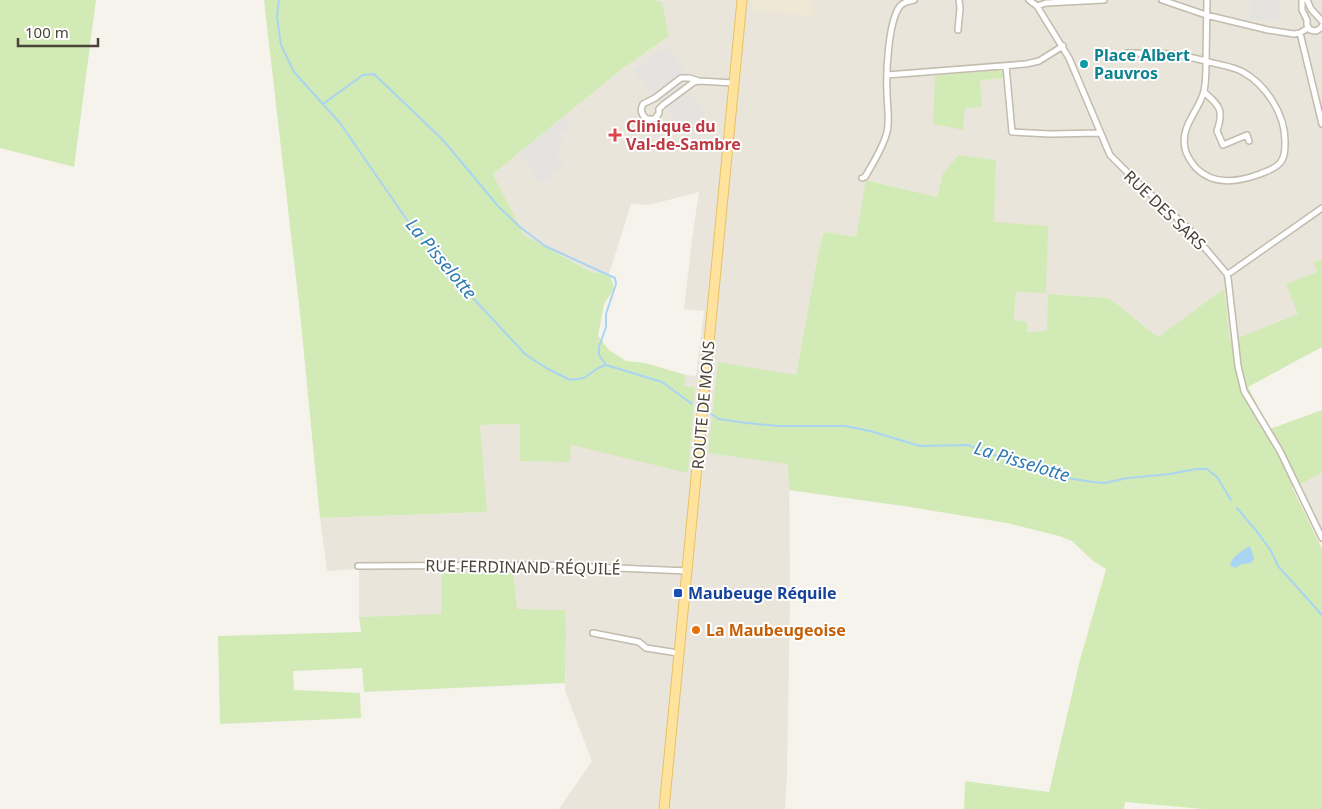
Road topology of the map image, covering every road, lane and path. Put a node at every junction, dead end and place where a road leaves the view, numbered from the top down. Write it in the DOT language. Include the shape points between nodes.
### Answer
graph roads {
  1 [pos="742,0"];
  2 [pos="914,0"];
  3 [pos="958,0"];
  4 [pos="1029,0"];
  5 [pos="1104,0"];
  6 [pos="1162,0"];
  7 [pos="1207,0"];
  8 [pos="1302,0"];
  9 [pos="1307,0"];
  10 [pos="905,1"];
  11 [pos="1036,6"];
  12 [pos="1206,15"];
  13 [pos="1320,19"];
  14 [pos="1307,20"];
  15 [pos="1322,27"];
  16 [pos="1308,28"];
  17 [pos="958,30"];
  18 [pos="1300,33"];
  19 [pos="1062,46"];
  20 [pos="1127,53"];
  21 [pos="1206,61"];
  22 [pos="1006,66"];
  23 [pos="887,75"];
  24 [pos="699,81"];
  25 [pos="733,82"];
  26 [pos="720,83"];
  27 [pos="1204,92"];
  28 [pos="732,97"];
  29 [pos="650,100"];
  30 [pos="659,109"];
  31 [pos="1322,124"];
  32 [pos="1100,133"];
  33 [pos="1249,141"];
  34 [pos="1223,145"];
  35 [pos="1226,152"];
  36 [pos="862,178"];
  37 [pos="1322,208"];
  38 [pos="1227,274"];
  39 [pos="1322,538"];
  40 [pos="358,566"];
  41 [pos="688,571"];
  42 [pos="593,632"];
  43 [pos="678,653"];
  44 [pos="664,809"];
  1 -- 25 [label="main road, ROUTE DE MONS"];
  2 -- 10 [label="street"];
  3 -- 17 [label="street"];
  4 -- 11 [label="street, RUE DES SARS"];
  5 -- 11 [label="street"];
  6 -- 12 [label="street"];
  7 -- 12 [label="street"];
  8 -- 14 [label="street"];
  9 -- 13 [label="street"];
  10 -- 23 [label="street" via="894,18"];
  11 -- 19 [label="street, RUE DES SARS"];
  12 -- 18 [label="street" via="1268,30"];
  12 -- 21 [label="street"];
  13 -- 14 [label="street" via="1314,15"];
  14 -- 16 [label="street"];
  15 -- 16 [label="street" via="1316,31"];
  16 -- 18 [label="street"];
  18 -- 31 [label="street"];
  19 -- 22 [label="street" via="1039,61"];
  19 -- 32 [label="street, RUE DES SARS"];
  20 -- 21 [label="street" via="1176,54"];
  21 -- 27 [label="street"];
  21 -- 27 [label="street" via="1242,71 1271,99 1285,136 1284,156 1280,162 1266,172 1244,179 1218,180 1200,172 1185,150 1184,138"];
  22 -- 23 [label="street"];
  22 -- 32 [label="street" via="1012,132"];
  23 -- 36 [label="street" via="887,131 874,161"];
  24 -- 26 [label="street"];
  24 -- 29 [label="street" via="681,78"];
  24 -- 30 [label="street"];
  25 -- 26 [label="street"];
  25 -- 28 [label="main road, ROUTE DE MONS"];
  26 -- 28 [label="street"];
  27 -- 34 [label="street" via="1221,111 1217,131"];
  28 -- 41 [label="main road, ROUTE DE MONS"];
  29 -- 30 [label="street" via="657,103"];
  29 -- 30 [label="street" via="643,104 644,117 655,119"];
  32 -- 38 [label="street, RUE DES SARS" via="1115,162 1188,228"];
  33 -- 34 [label="street" via="1245,132"];
  34 -- 35 [label="street"];
  37 -- 38 [label="street"];
  38 -- 39 [label="street" via="1244,391 1280,451"];
  40 -- 41 [label="street, RUE FERDINAND RÉQUILÉ" via="546,565"];
  41 -- 43 [label="main road, ROUTE DE MONS"];
  42 -- 43 [label="street" via="639,642 646,648"];
  43 -- 44 [label="main road, ROUTE DE MONS"];
}
